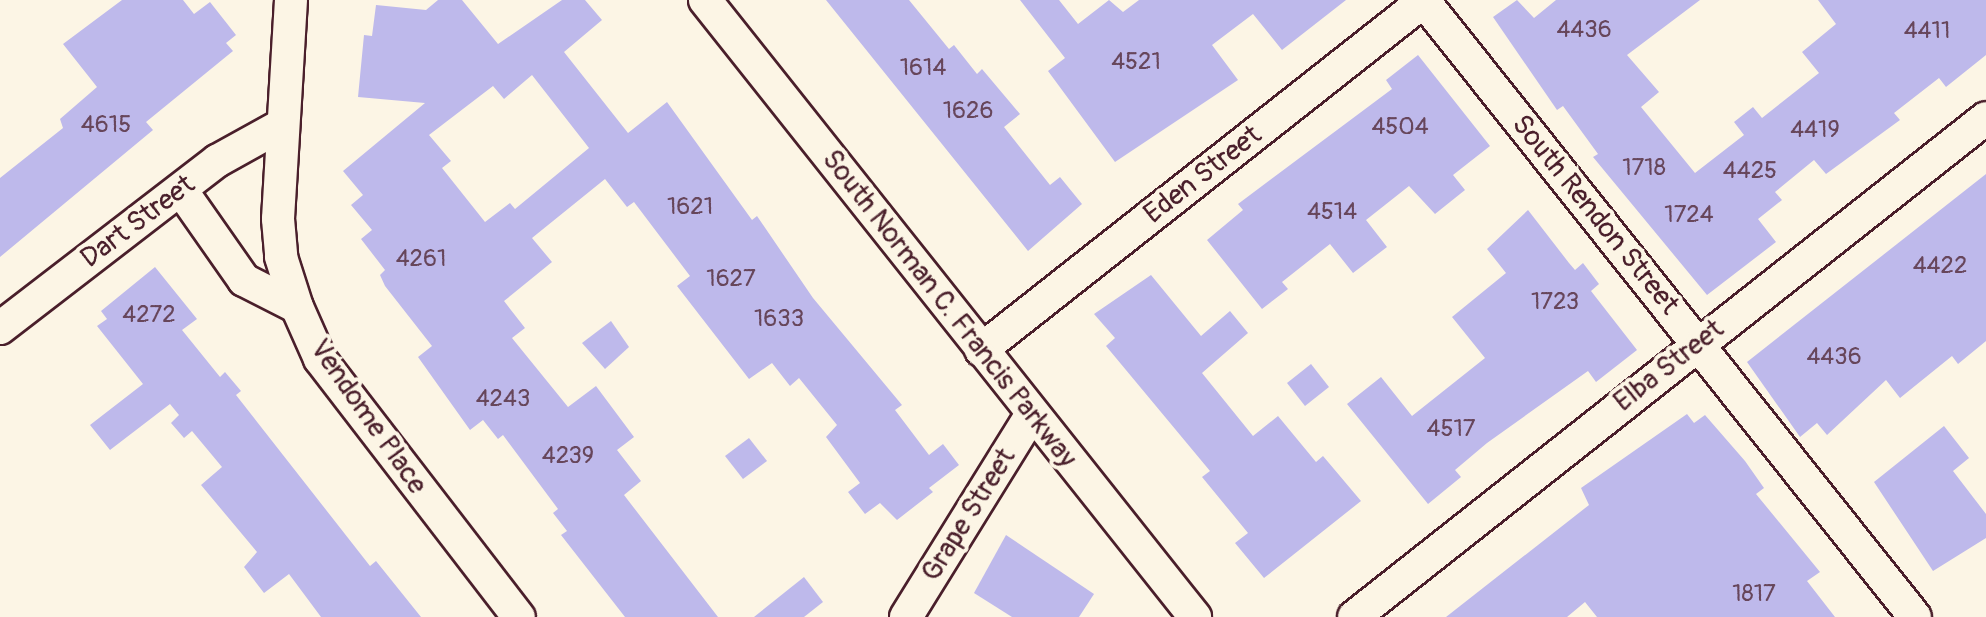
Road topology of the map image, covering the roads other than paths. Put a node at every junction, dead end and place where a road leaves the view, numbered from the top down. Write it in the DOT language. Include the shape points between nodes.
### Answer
graph roads {
  1 [pos="291,0"];
  2 [pos="1424,0"];
  3 [pos="708,1"];
  4 [pos="1986,118"];
  5 [pos="282,125"];
  6 [pos="181,190"];
  7 [pos="297,307"];
  8 [pos="0,328"];
  9 [pos="1697,343"];
  10 [pos="981,350"];
  11 [pos="1032,414"];
  12 [pos="519,617"];
  13 [pos="906,617"];
  14 [pos="1195,617"];
  15 [pos="1354,617"];
  16 [pos="1915,617"];
  1 -- 5 [label="street, Vendome Place"];
  2 -- 9 [label="street, South Rendon Street"];
  2 -- 10 [label="street, Eden Street"];
  3 -- 10 [label="street, South Norman C. Francis Parkway"];
  4 -- 9 [label="street, Elba Street"];
  5 -- 6 [label="street, Dart Street"];
  5 -- 7 [label="street, Vendome Place" via="281,257"];
  6 -- 7 [label="street, Vendome Place" via="244,280"];
  6 -- 8 [label="street, Dart Street"];
  7 -- 12 [label="street, Vendome Place" via="320,359"];
  9 -- 15 [label="street, Elba Street"];
  9 -- 16 [label="street, South Rendon Street"];
  10 -- 11 [label="street, South Norman C. Francis Parkway"];
  11 -- 13 [label="street, Grape Street"];
  11 -- 14 [label="street, South Norman C. Francis Parkway"];
}
